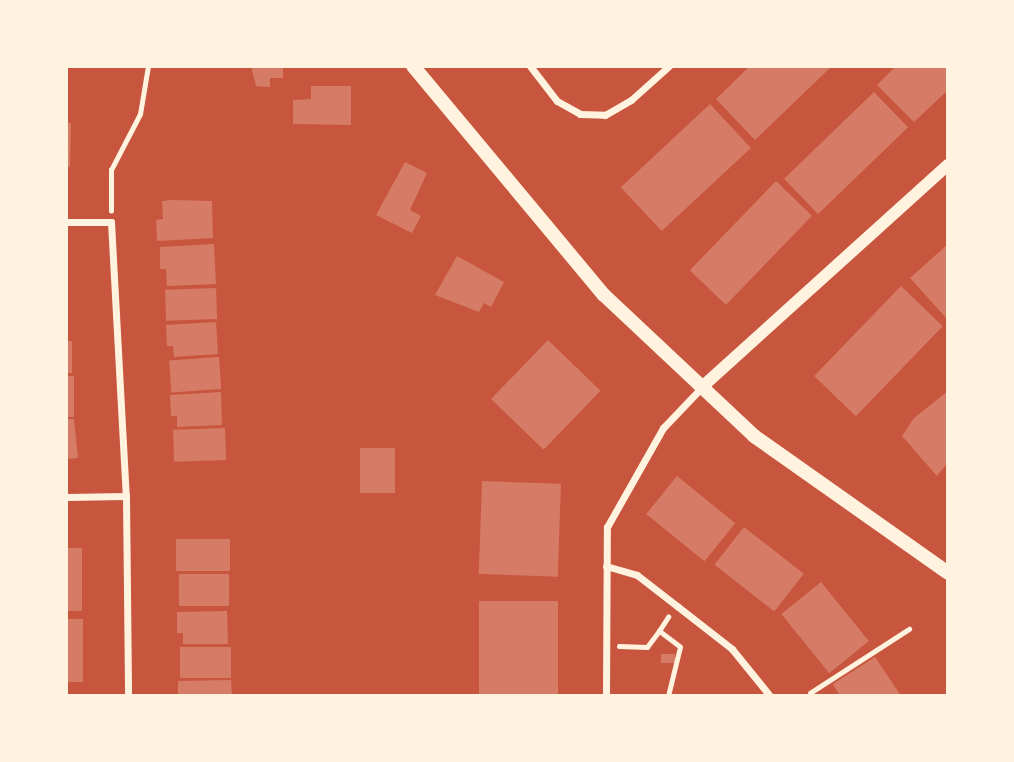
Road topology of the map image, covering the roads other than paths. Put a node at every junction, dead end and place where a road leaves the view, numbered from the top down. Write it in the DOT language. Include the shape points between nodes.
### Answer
graph roads {
  1 [pos="412,66"];
  2 [pos="530,66"];
  3 [pos="669,66"];
  4 [pos="947,165"];
  5 [pos="66,222"];
  6 [pos="702,387"];
  7 [pos="126,496"];
  8 [pos="66,497"];
  9 [pos="607,566"];
  10 [pos="947,573"];
  11 [pos="128,695"];
  12 [pos="606,695"];
  13 [pos="770,695"];
  1 -- 6 [label="main road" via="604,295"];
  2 -- 3 [label="street" via="557,101 580,114 605,115 631,100"];
  4 -- 6 [label="street"];
  5 -- 7 [label="street" via="111,222"];
  6 -- 9 [label="street" via="663,428 614,508 607,527"];
  6 -- 10 [label="main road" via="754,436"];
  7 -- 8 [label="street"];
  7 -- 11 [label="street"];
  9 -- 12 [label="street"];
  9 -- 13 [label="street" via="638,575 732,649"];
}
